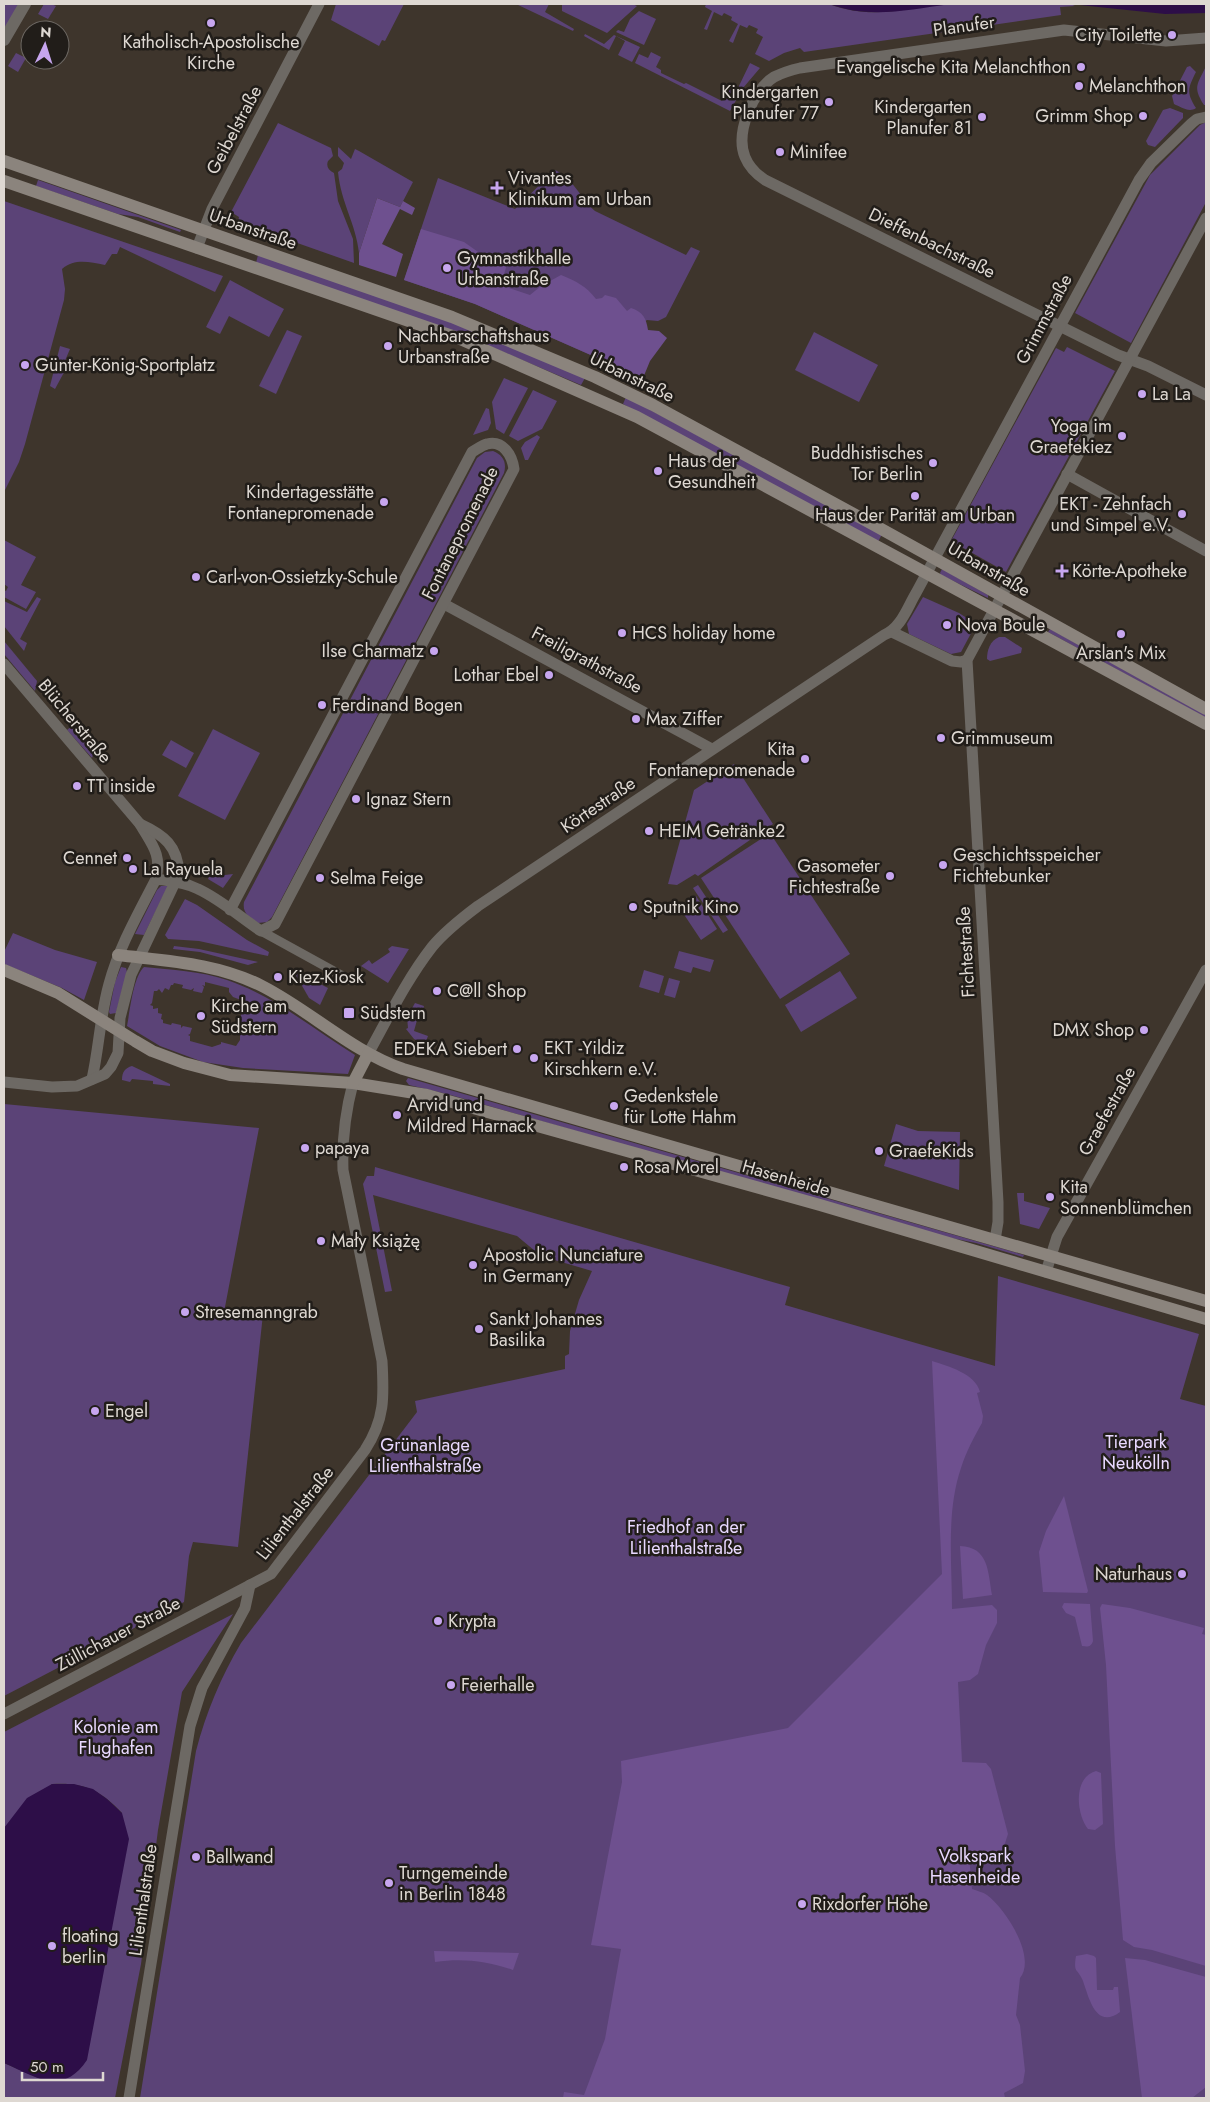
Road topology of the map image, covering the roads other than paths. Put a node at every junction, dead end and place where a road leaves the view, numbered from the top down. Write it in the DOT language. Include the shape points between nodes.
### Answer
graph roads {
  1 [pos="25,4"];
  2 [pos="319,4"];
  3 [pos="1206,38"];
  4 [pos="4,40"];
  5 [pos="787,71"];
  6 [pos="1206,117"];
  7 [pos="4,161"];
  8 [pos="4,181"];
  9 [pos="1206,218"];
  10 [pos="203,231"];
  11 [pos="197,248"];
  12 [pos="1060,326"];
  13 [pos="1130,359"];
  14 [pos="1206,395"];
  15 [pos="1067,474"];
  16 [pos="1206,551"];
  17 [pos="934,558"];
  18 [pos="926,573"];
  19 [pos="1001,596"];
  20 [pos="444,604"];
  21 [pos="994,609"];
  22 [pos="892,632"];
  23 [pos="967,660"];
  24 [pos="4,664"];
  25 [pos="1206,708"];
  26 [pos="1206,724"];
  27 [pos="712,750"];
  28 [pos="140,824"];
  29 [pos="156,879"];
  30 [pos="176,882"];
  31 [pos="230,910"];
  32 [pos="260,931"];
  33 [pos="118,955"];
  34 [pos="138,958"];
  35 [pos="4,970"];
  36 [pos="1206,970"];
  37 [pos="350,980"];
  38 [pos="101,1020"];
  39 [pos="119,1031"];
  40 [pos="368,1054"];
  41 [pos="403,1069"];
  42 [pos="92,1079"];
  43 [pos="4,1082"];
  44 [pos="354,1083"];
  45 [pos="398,1089"];
  46 [pos="995,1240"];
  47 [pos="1050,1256"];
  48 [pos="1046,1272"];
  49 [pos="1105,1272"];
  50 [pos="1100,1288"];
  51 [pos="1206,1301"];
  52 [pos="1206,1319"];
  53 [pos="250,1585"];
  54 [pos="4,1714"];
  55 [pos="129,2098"];
  1 -- 4 [label="street"];
  2 -- 10 [label="street, Geibelstraße"];
  3 -- 5 [label="street, Planufer" via="1166,41 1064,30"];
  5 -- 12 [label="street, Dieffenbachstraße" via="764,87 754,100 745,123 742,147 756,173"];
  6 -- 12 [label="street, Grimmstraße" via="1195,120 1146,169"];
  7 -- 10 [label="main road, Urbanstraße"];
  8 -- 11 [label="main road, Urbanstraße"];
  9 -- 13 [label="street"];
  10 -- 11 [label="street, Geibelstraße"];
  10 -- 17 [label="main road, Urbanstraße" via="474,325 596,377"];
  11 -- 18 [label="main road, Urbanstraße" via="458,338 596,397"];
  12 -- 13 [label="street, Dieffenbachstraße"];
  12 -- 17 [label="street, Grimmstraße"];
  13 -- 14 [label="street, Dieffenbachstraße"];
  13 -- 15 [label="street"];
  15 -- 16 [label="street"];
  15 -- 19 [label="street"];
  17 -- 18 [label="street, Körtestraße"];
  17 -- 19 [label="main road, Urbanstraße"];
  18 -- 21 [label="main road, Urbanstraße"];
  18 -- 22 [label="street, Körtestraße"];
  19 -- 21 [label="street"];
  19 -- 25 [label="main road, Urbanstraße"];
  20 -- 27 [label="street, Freiligrathstraße"];
  20 -- 31 [label="street, Fontanepromenade" via="514,469 507,450 500,446 486,444 472,452"];
  20 -- 32 [label="street, Fontanepromenade" via="279,918 271,927"];
  21 -- 23 [label="street"];
  21 -- 26 [label="main road, Urbanstraße"];
  22 -- 23 [label="street" via="952,661"];
  22 -- 27 [label="street, Körtestraße"];
  23 -- 46 [label="street, Fichtestraße" via="998,1202"];
  24 -- 28 [label="street, Blücherstraße"];
  27 -- 40 [label="street, Körtestraße" via="450,928 421,963"];
  28 -- 29 [label="street, Blücherstraße" via="157,853 159,869"];
  28 -- 30 [label="street, Blücherstraße" via="158,832 172,848 178,865"];
  29 -- 30 [label="street"];
  29 -- 33 [label="street"];
  30 -- 31 [label="street" via="199,889"];
  30 -- 34 [label="street"];
  31 -- 32 [label="street"];
  32 -- 37 [label="street"];
  33 -- 34 [label="main road"];
  33 -- 38 [label="street"];
  34 -- 39 [label="street" via="126,991"];
  34 -- 40 [label="main road" via="206,966 248,979 296,1006"];
  35 -- 38 [label="main road" via="58,993"];
  36 -- 47 [label="street, Graefestraße" via="1057,1237"];
  38 -- 39 [label="main road"];
  38 -- 42 [label="street" via="98,1057"];
  39 -- 42 [label="street" via="118,1053 111,1067 105,1074"];
  39 -- 44 [label="main road" via="169,1058 222,1074"];
  40 -- 41 [label="main road, Hasenheide"];
  40 -- 44 [label="main road"];
  41 -- 45 [label="main road"];
  41 -- 46 [label="main road, Hasenheide"];
  42 -- 43 [label="street" via="85,1084 68,1087"];
  44 -- 45 [label="main road, Hasenheide"];
  44 -- 53 [label="street, Lilienthalstraße" via="344,1120 343,1170 380,1350 383,1381 381,1418 365,1450 272,1574"];
  45 -- 48 [label="main road, Hasenheide" via="577,1136"];
  46 -- 47 [label="main road, Hasenheide"];
  47 -- 48 [label="street, Graefestraße"];
  47 -- 49 [label="main road, Hasenheide"];
  48 -- 50 [label="main road, Hasenheide"];
  49 -- 50 [label="main road"];
  49 -- 51 [label="main road, Hasenheide"];
  50 -- 52 [label="main road, Hasenheide"];
  53 -- 54 [label="street, Züllichauer Straße"];
  53 -- 55 [label="street, Lilienthalstraße" via="245,1608 202,1688 190,1726"];
}
